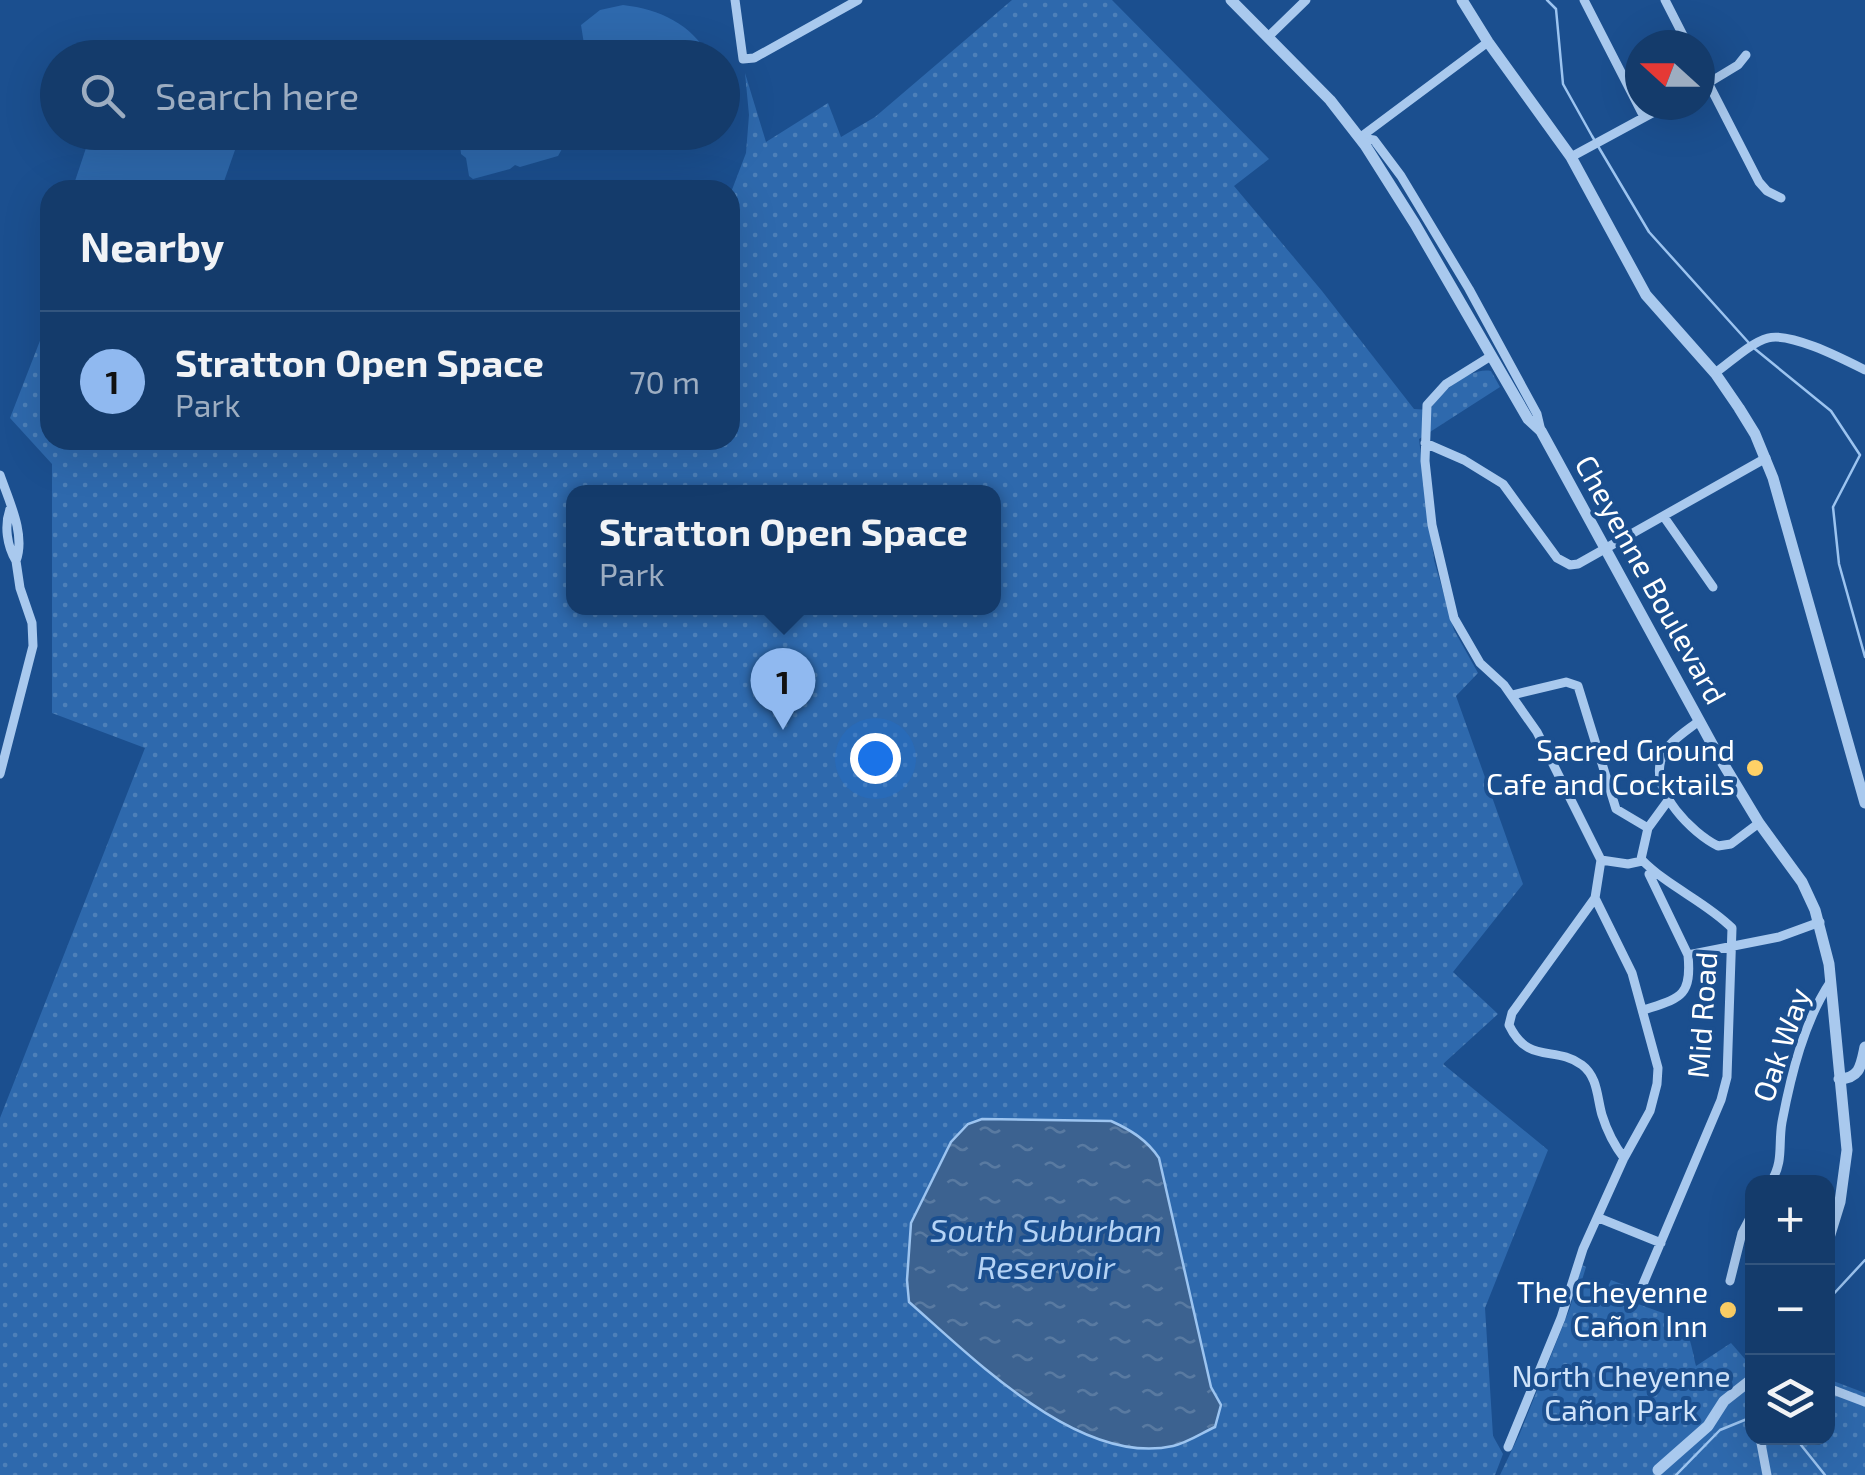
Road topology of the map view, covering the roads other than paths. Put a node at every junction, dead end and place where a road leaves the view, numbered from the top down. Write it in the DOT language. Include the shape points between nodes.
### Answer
graph roads {
  1 [pos="735,0"];
  2 [pos="858,0"];
  3 [pos="1231,0"];
  4 [pos="1306,0"];
  5 [pos="1462,0"];
  6 [pos="1584,0"];
  7 [pos="1664,0"];
  8 [pos="1680,30"];
  9 [pos="1268,38"];
  10 [pos="1488,42"];
  11 [pos="1746,55"];
  12 [pos="1715,79"];
  13 [pos="1625,80"];
  14 [pos="1715,105"];
  15 [pos="1639,120"];
  16 [pos="1360,138"];
  17 [pos="1572,158"];
  18 [pos="1781,198"];
  19 [pos="1491,356"];
  20 [pos="1865,370"];
  21 [pos="1715,373"];
  22 [pos="1541,431"];
  23 [pos="1425,443"];
  24 [pos="1766,458"];
  25 [pos="0,475"];
  26 [pos="1664,516"];
  27 [pos="1604,548"];
  28 [pos="1714,587"];
  29 [pos="1512,695"];
  30 [pos="1699,721"];
  31 [pos="0,774"];
  32 [pos="1667,802"];
  33 [pos="1865,802"];
  34 [pos="1760,823"];
  35 [pos="1648,828"];
  36 [pos="1641,859"];
  37 [pos="1602,860"];
  38 [pos="1595,898"];
  39 [pos="1820,922"];
  40 [pos="1732,948"];
  41 [pos="1688,955"];
  42 [pos="1831,981"];
  43 [pos="1644,1010"];
  44 [pos="1865,1047"];
  45 [pos="1839,1079"];
  46 [pos="1624,1158"];
  47 [pos="1776,1175"];
  48 [pos="1599,1218"];
  49 [pos="1835,1218"];
  50 [pos="1745,1227"];
  51 [pos="1661,1244"];
  52 [pos="1730,1281"];
  53 [pos="1638,1296"];
  54 [pos="1745,1389"];
  55 [pos="1835,1391"];
  56 [pos="1865,1402"];
  57 [pos="1762,1445"];
  58 [pos="1508,1447"];
  59 [pos="1655,1472"];
  60 [pos="1768,1475"];
  1 -- 2 [label="street" via="743,59"];
  3 -- 9 [label="street, Cheyenne Boulevard"];
  4 -- 9 [label="street"];
  5 -- 10 [label="street"];
  6 -- 13 [label="street"];
  7 -- 8 [label="street"];
  9 -- 16 [label="street, Cheyenne Boulevard"];
  10 -- 16 [label="street"];
  10 -- 17 [label="street"];
  11 -- 12 [label="street"];
  14 -- 18 [label="street" via="1759,182"];
  15 -- 17 [label="street"];
  16 -- 19 [label="street, Cheyenne Boulevard"];
  16 -- 22 [label="street, Cheyenne Boulevard" via="1374,140 1401,176 1469,288"];
  17 -- 21 [label="street" via="1646,295"];
  19 -- 22 [label="street, Cheyenne Boulevard"];
  19 -- 23 [label="street" via="1430,398"];
  20 -- 21 [label="street" via="1780,338 1757,343"];
  21 -- 24 [label="street"];
  22 -- 27 [label="street, Cheyenne Boulevard"];
  23 -- 27 [label="street" via="1503,484 1563,563 1578,564"];
  23 -- 29 [label="street" via="1435,543 1454,618 1480,663"];
  24 -- 26 [label="street"];
  24 -- 33 [label="street"];
  25 -- 31 [label="street" via="33,646"];
  26 -- 27 [label="street"];
  26 -- 28 [label="street"];
  27 -- 30 [label="street, Cheyenne Boulevard"];
  29 -- 35 [label="street" via="1578,686 1616,809"];
  29 -- 37 [label="street"];
  30 -- 32 [label="street" via="1660,761"];
  30 -- 34 [label="street, Cheyenne Boulevard"];
  32 -- 34 [label="street" via="1718,846"];
  32 -- 35 [label="street"];
  34 -- 39 [label="street, Cheyenne Boulevard" via="1802,882"];
  35 -- 36 [label="street"];
  36 -- 37 [label="street"];
  36 -- 40 [label="street, Mid Road" via="1726,922"];
  36 -- 41 [label="street"];
  37 -- 38 [label="street"];
  38 -- 43 [label="street"];
  38 -- 46 [label="street" via="1510,1018 1513,1033 1529,1050 1572,1060 1590,1073"];
  39 -- 40 [label="street"];
  39 -- 42 [label="street, Cheyenne Boulevard"];
  40 -- 41 [label="street"];
  40 -- 51 [label="street, Mid Road" via="1725,1090"];
  41 -- 43 [label="street" via="1685,992"];
  42 -- 45 [label="street, Cheyenne Boulevard"];
  42 -- 47 [label="street, Oak Way" via="1812,1014 1788,1094"];
  43 -- 46 [label="street" via="1658,1084"];
  44 -- 45 [label="street" via="1861,1070"];
  45 -- 49 [label="street, Cheyenne Boulevard" via="1846,1140"];
  46 -- 48 [label="street"];
  48 -- 51 [label="street"];
  48 -- 58 [label="street"];
  50 -- 52 [label="street"];
  51 -- 53 [label="street, Mid Road"];
  54 -- 59 [label="street"];
  55 -- 56 [label="street"];
  57 -- 60 [label="street"];
}
